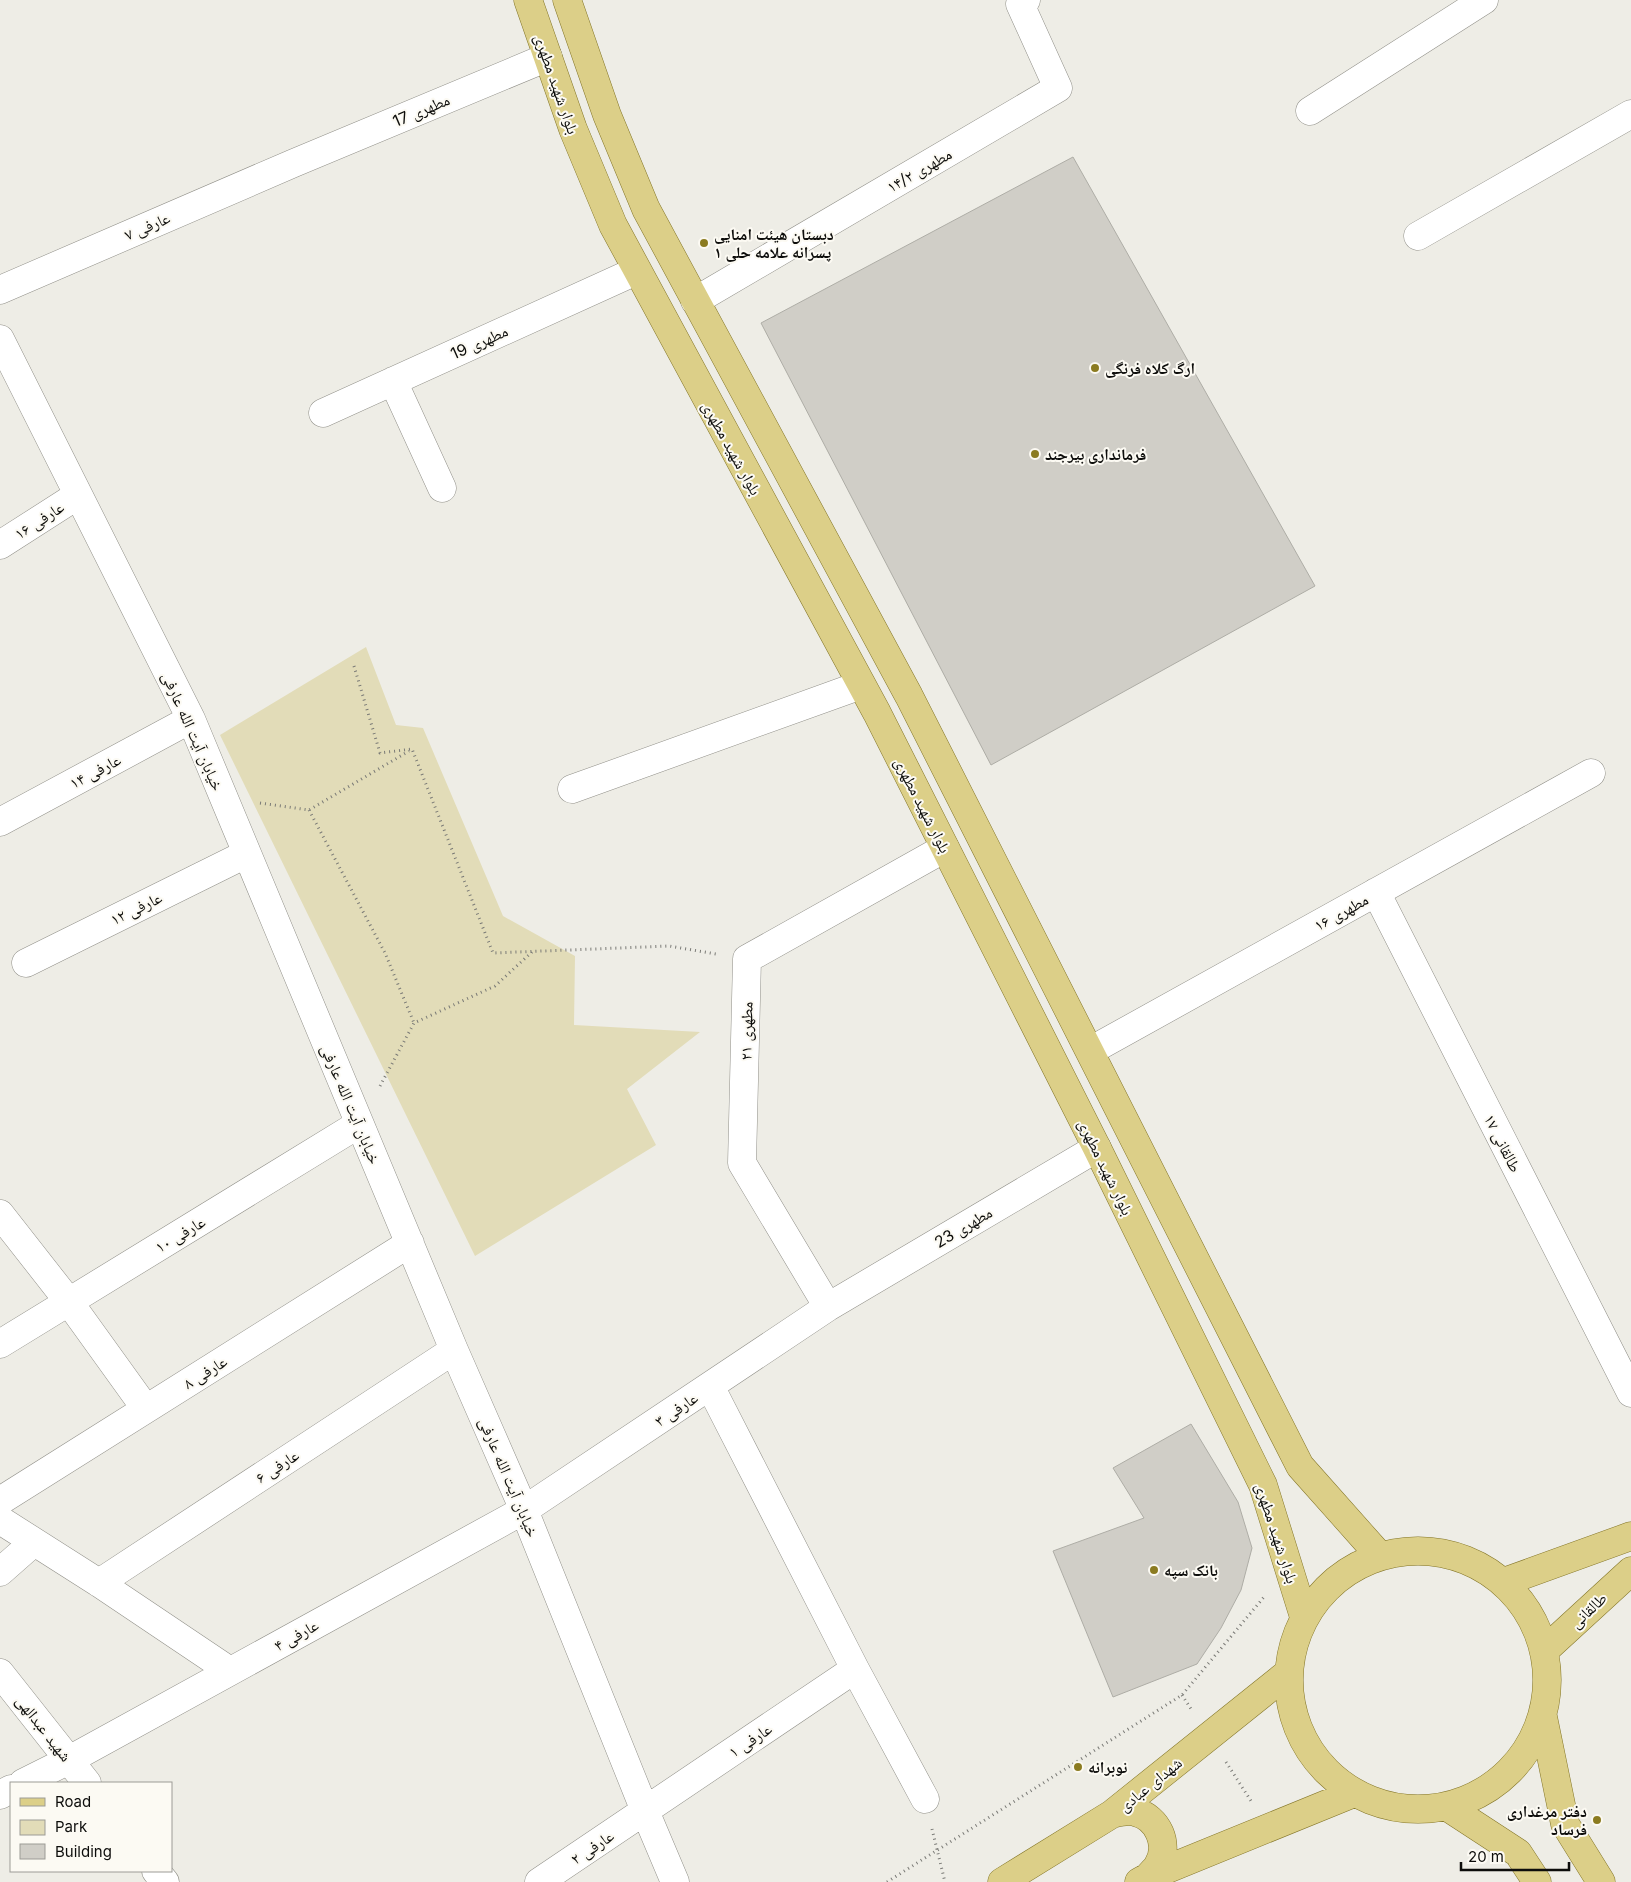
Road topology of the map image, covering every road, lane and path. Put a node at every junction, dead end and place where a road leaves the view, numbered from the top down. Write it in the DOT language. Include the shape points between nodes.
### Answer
graph roads {
  1 [pos="528,0"];
  2 [pos="567,0"];
  3 [pos="1484,0"];
  4 [pos="1021,1"];
  5 [pos="548,57"];
  6 [pos="1310,111"];
  7 [pos="1631,114"];
  8 [pos="294,163"];
  9 [pos="1418,236"];
  10 [pos="636,270"];
  11 [pos="0,290"];
  12 [pos="695,301"];
  13 [pos="0,339"];
  14 [pos="393,381"];
  15 [pos="323,414"];
  16 [pos="442,488"];
  17 [pos="78,494"];
  18 [pos="0,545"];
  19 [pos="354,666"];
  20 [pos="862,685"];
  21 [pos="191,720"];
  22 [pos="412,749"];
  23 [pos="1591,772"];
  24 [pos="572,789"];
  25 [pos="223,797"];
  26 [pos="309,810"];
  27 [pos="0,822"];
  28 [pos="945,848"];
  29 [pos="246,854"];
  30 [pos="1376,892"];
  31 [pos="532,952"];
  32 [pos="748,959"];
  33 [pos="26,963"];
  34 [pos="414,1023"];
  35 [pos="1090,1051"];
  36 [pos="359,1124"];
  37 [pos="1097,1148"];
  38 [pos="0,1214"];
  39 [pos="410,1243"];
  40 [pos="69,1302"];
  41 [pos="828,1307"];
  42 [pos="0,1344"];
  43 [pos="454,1350"];
  44 [pos="710,1386"];
  45 [pos="1631,1393"];
  46 [pos="146,1409"];
  47 [pos="0,1501"];
  48 [pos="524,1510"];
  49 [pos="0,1520"];
  50 [pos="1631,1536"];
  51 [pos="34,1542"];
  52 [pos="1380,1556"];
  53 [pos="1289,1568"];
  54 [pos="1631,1571"];
  55 [pos="0,1572"];
  56 [pos="1504,1582"];
  57 [pos="99,1583"];
  58 [pos="1304,1618"];
  59 [pos="1545,1650"];
  60 [pos="855,1669"];
  61 [pos="230,1671"];
  62 [pos="0,1673"];
  63 [pos="1288,1673"];
  64 [pos="1543,1717"];
  65 [pos="69,1760"];
  66 [pos="24,1782"];
  67 [pos="86,1782"];
  68 [pos="1354,1793"];
  69 [pos="925,1799"];
  70 [pos="1446,1806"];
  71 [pos="645,1812"];
  72 [pos="1112,1814"];
  73 [pos="938,1850"];
  74 [pos="157,1872"];
  75 [pos="1146,1880"];
  76 [pos="165,1882"];
  77 [pos="539,1882"];
  78 [pos="675,1882"];
  79 [pos="887,1882"];
  80 [pos="945,1882"];
  81 [pos="1002,1882"];
  82 [pos="1537,1882"];
  83 [pos="1601,1882"];
  1 -- 5 [label="main road, بلوار شهید مطهری"];
  2 -- 12 [label="main road" via="607,115 643,200"];
  3 -- 6 [label="street"];
  4 -- 12 [label="street, مطهری ۱۴/۲" via="1058,88"];
  5 -- 8 [label="street, مطهری 17"];
  5 -- 10 [label="main road, بلوار شهید مطهری" via="576,138"];
  7 -- 9 [label="street"];
  8 -- 11 [label="street, عارفی ۷"];
  10 -- 14 [label="street, مطهری 19"];
  10 -- 20 [label="main road, بلوار شهید مطهری"];
  12 -- 35 [label="main road" via="909,696"];
  13 -- 17 [label="street, خیابان آیت الله عارفی"];
  14 -- 15 [label="street, مطهری 19"];
  14 -- 16 [label="street"];
  17 -- 18 [label="street, عارفی ۱۶"];
  17 -- 21 [label="street, خیابان آیت الله عارفی"];
  19 -- 22 [label="path" via="380,754"];
  20 -- 24 [label="street"];
  20 -- 28 [label="main road, بلوار شهید مطهری"];
  21 -- 25 [label="street, خیابان آیت الله عارفی"];
  21 -- 27 [label="street, عارفی ۱۴"];
  22 -- 26 [label="path"];
  22 -- 31 [label="path" via="493,953"];
  23 -- 30 [label="street, مطهری ۱۶"];
  25 -- 26 [label="path"];
  25 -- 29 [label="street, خیابان آیت الله عارفی"];
  26 -- 34 [label="path" via="386,953"];
  28 -- 32 [label="street"];
  28 -- 37 [label="main road, بلوار شهید مطهری"];
  29 -- 33 [label="street, عارفی ۱۲"];
  29 -- 36 [label="street, خیابان آیت الله عارفی"];
  30 -- 35 [label="street, مطهری ۱۶"];
  30 -- 45 [label="street, طالقانی ۱۷"];
  31 -- 32 [label="path" via="669,946"];
  31 -- 34 [label="path" via="495,986"];
  32 -- 41 [label="street, مطهری ۲۱" via="742,1163"];
  34 -- 36 [label="path"];
  35 -- 52 [label="main road" via="1300,1466"];
  36 -- 39 [label="street, خیابان آیت الله عارفی"];
  36 -- 40 [label="street, عارفی ۱۰"];
  37 -- 41 [label="street, مطهری 23"];
  37 -- 53 [label="main road, بلوار شهید مطهری" via="1263,1485"];
  38 -- 40 [label="street"];
  39 -- 43 [label="street, خیابان آیت الله عارفی"];
  39 -- 46 [label="street, عارفی ۸"];
  40 -- 42 [label="street, عارفی ۱۰"];
  40 -- 46 [label="street"];
  41 -- 44 [label="street, عارفی ۳"];
  43 -- 48 [label="street, خیابان آیت الله عارفی"];
  43 -- 57 [label="street, عارفی ۶"];
  44 -- 48 [label="street, عارفی ۳"];
  44 -- 60 [label="street"];
  46 -- 47 [label="street, عارفی ۸"];
  48 -- 61 [label="street, عارفی ۴"];
  48 -- 71 [label="street, خیابان آیت الله عارفی"];
  49 -- 51 [label="street"];
  50 -- 56 [label="main road"];
  51 -- 55 [label="street"];
  51 -- 57 [label="street"];
  52 -- 56 [label="main road" via="1412,1550 1446,1552 1477,1563"];
  52 -- 58 [label="main road" via="1350,1569 1324,1591"];
  53 -- 58 [label="main road, بلوار شهید مطهری"];
  53 -- 73 [label="path" via="1182,1695"];
  54 -- 59 [label="main road, طالقانی"];
  56 -- 59 [label="main road" via="1530,1613"];
  57 -- 61 [label="street"];
  58 -- 63 [label="main road" via="1293,1644"];
  59 -- 64 [label="main road" via="1549,1684"];
  60 -- 69 [label="street"];
  60 -- 71 [label="street, عارفی ۱"];
  61 -- 65 [label="street, عارفی ۴"];
  62 -- 65 [label="street, شهید عبدالهی"];
  63 -- 68 [label="main road" via="1291,1708 1304,1742 1325,1771"];
  63 -- 72 [label="main road, شهدای عبادی"];
  64 -- 70 [label="main road" via="1528,1748 1507,1774 1479,1795"];
  64 -- 83 [label="main road" via="1565,1824"];
  65 -- 66 [label="street, عارفی ۴"];
  65 -- 67 [label="street, شهید عبدالهی"];
  68 -- 70 [label="main road" via="1383,1805 1407,1809"];
  68 -- 75 [label="main road"];
  69 -- 73 [label="path"];
  70 -- 82 [label="main road" via="1518,1853"];
  71 -- 77 [label="street, عارفی ۲"];
  71 -- 78 [label="street, خیابان آیت الله عارفی"];
  72 -- 75 [label="main road" via="1135,1812 1150,1820 1160,1833 1162,1855 1158,1866"];
  72 -- 81 [label="main road, شهدای عبادی"];
  73 -- 79 [label="path"];
  73 -- 80 [label="path"];
  74 -- 76 [label="street"];
}
